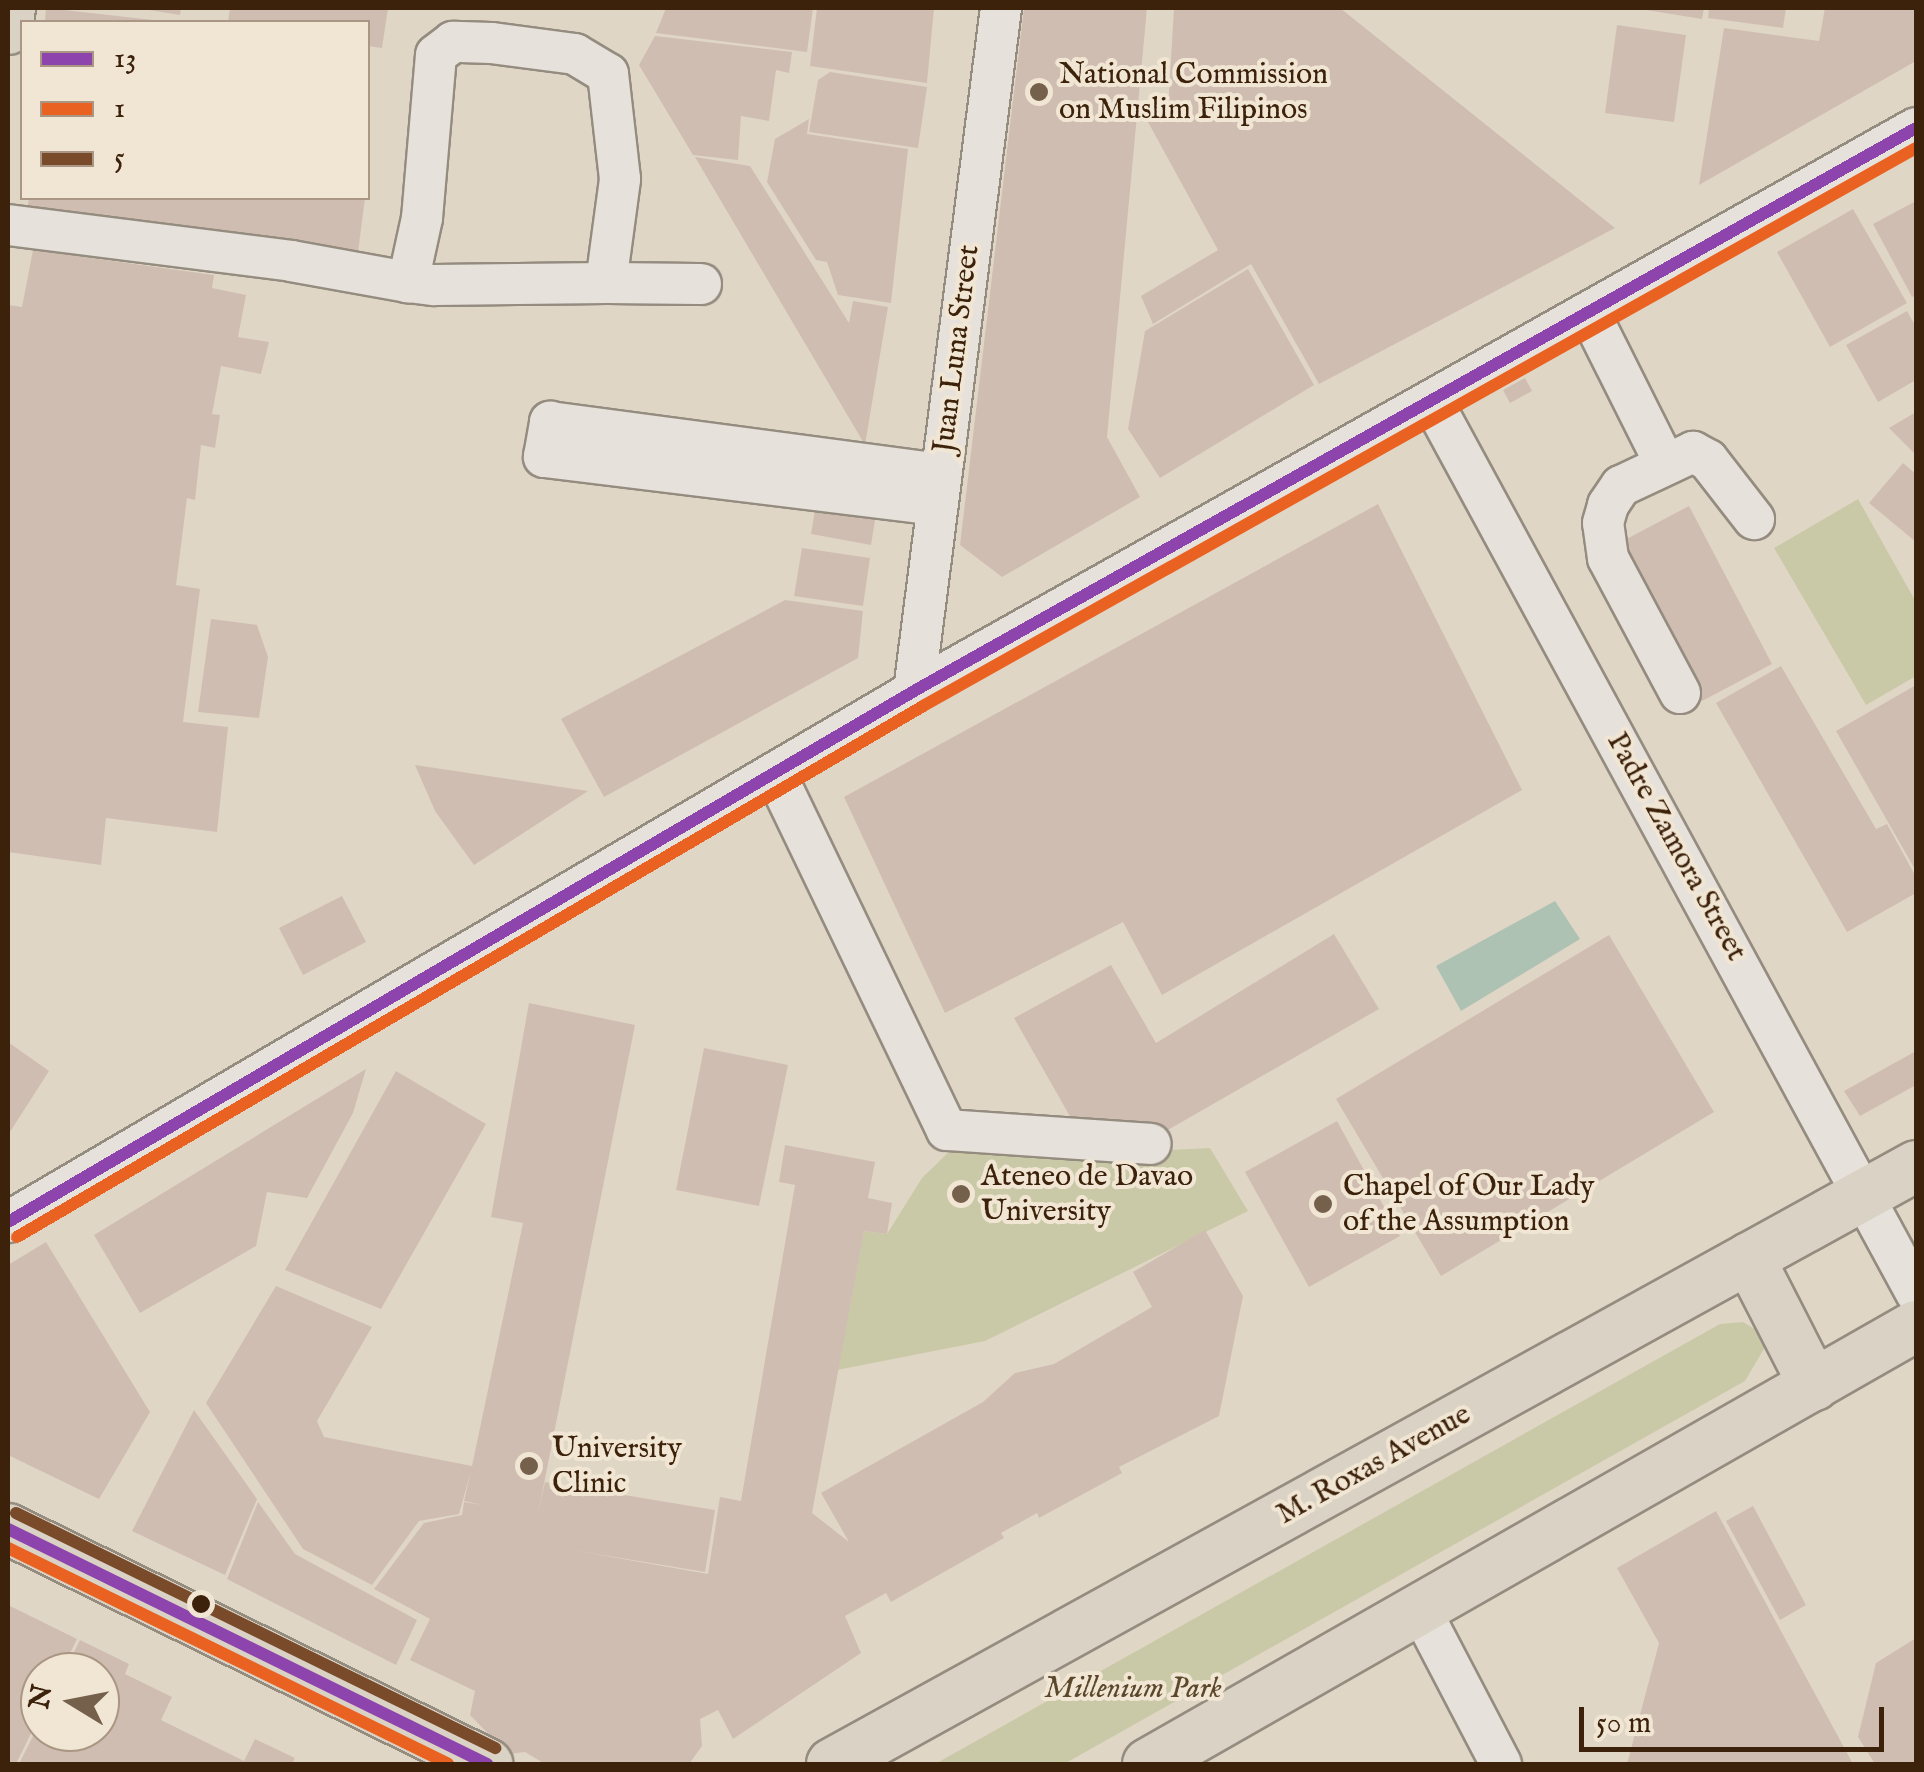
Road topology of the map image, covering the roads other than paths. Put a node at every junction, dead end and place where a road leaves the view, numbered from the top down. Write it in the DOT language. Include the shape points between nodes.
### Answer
graph roads {
  1 [pos="10,8"];
  2 [pos="1001,8"];
  3 [pos="8,29"];
  4 [pos="1916,128"];
  5 [pos="8,225"];
  6 [pos="408,282"];
  7 [pos="606,283"];
  8 [pos="701,284"];
  9 [pos="1590,314"];
  10 [pos="1433,403"];
  11 [pos="1664,462"];
  12 [pos="939,490"];
  13 [pos="1754,518"];
  14 [pos="914,691"];
  15 [pos="1680,693"];
  16 [pos="775,773"];
  17 [pos="1151,1144"];
  18 [pos="1916,1166"];
  19 [pos="8,1185"];
  20 [pos="1866,1193"];
  21 [pos="44,1200"];
  22 [pos="8,1222"];
  23 [pos="1749,1258"];
  24 [pos="1916,1293"];
  25 [pos="1916,1326"];
  26 [pos="1814,1385"];
  27 [pos="8,1529"];
  28 [pos="1420,1610"];
  29 [pos="487,1764"];
  30 [pos="832,1764"];
  31 [pos="1148,1764"];
  32 [pos="1501,1764"];
  1 -- 3 [label="main road"];
  2 -- 12 [label="street, Juan Luna Street"];
  4 -- 9 [label="street"];
  5 -- 6 [label="street"];
  6 -- 7 [label="street"];
  6 -- 7 [label="street" via="422,218 436,55 453,42 575,54 608,74 620,179"];
  7 -- 8 [label="street"];
  9 -- 10 [label="street"];
  9 -- 11 [label="street"];
  10 -- 14 [label="street"];
  10 -- 20 [label="street, Padre Zamora Street"];
  11 -- 13 [label="street" via="1694,452 1702,456"];
  11 -- 15 [label="street" via="1621,486 1608,504 1603,540"];
  12 -- 12 [label="street" via="550,422 544,456"];
  12 -- 14 [label="street, Juan Luna Street"];
  14 -- 16 [label="street"];
  16 -- 17 [label="street" via="947,1130"];
  16 -- 21 [label="street"];
  18 -- 20 [label="main road, M. Roxas Avenue"];
  19 -- 21 [label="street"];
  20 -- 23 [label="main road, M. Roxas Avenue"];
  20 -- 24 [label="street, Padre Zamora Street"];
  21 -- 22 [label="street"];
  23 -- 26 [label="main road"];
  23 -- 30 [label="main road, M. Roxas Avenue"];
  25 -- 26 [label="main road"];
  26 -- 28 [label="main road"];
  27 -- 29 [label="main road"];
  28 -- 31 [label="main road"];
  28 -- 32 [label="street"];
}
